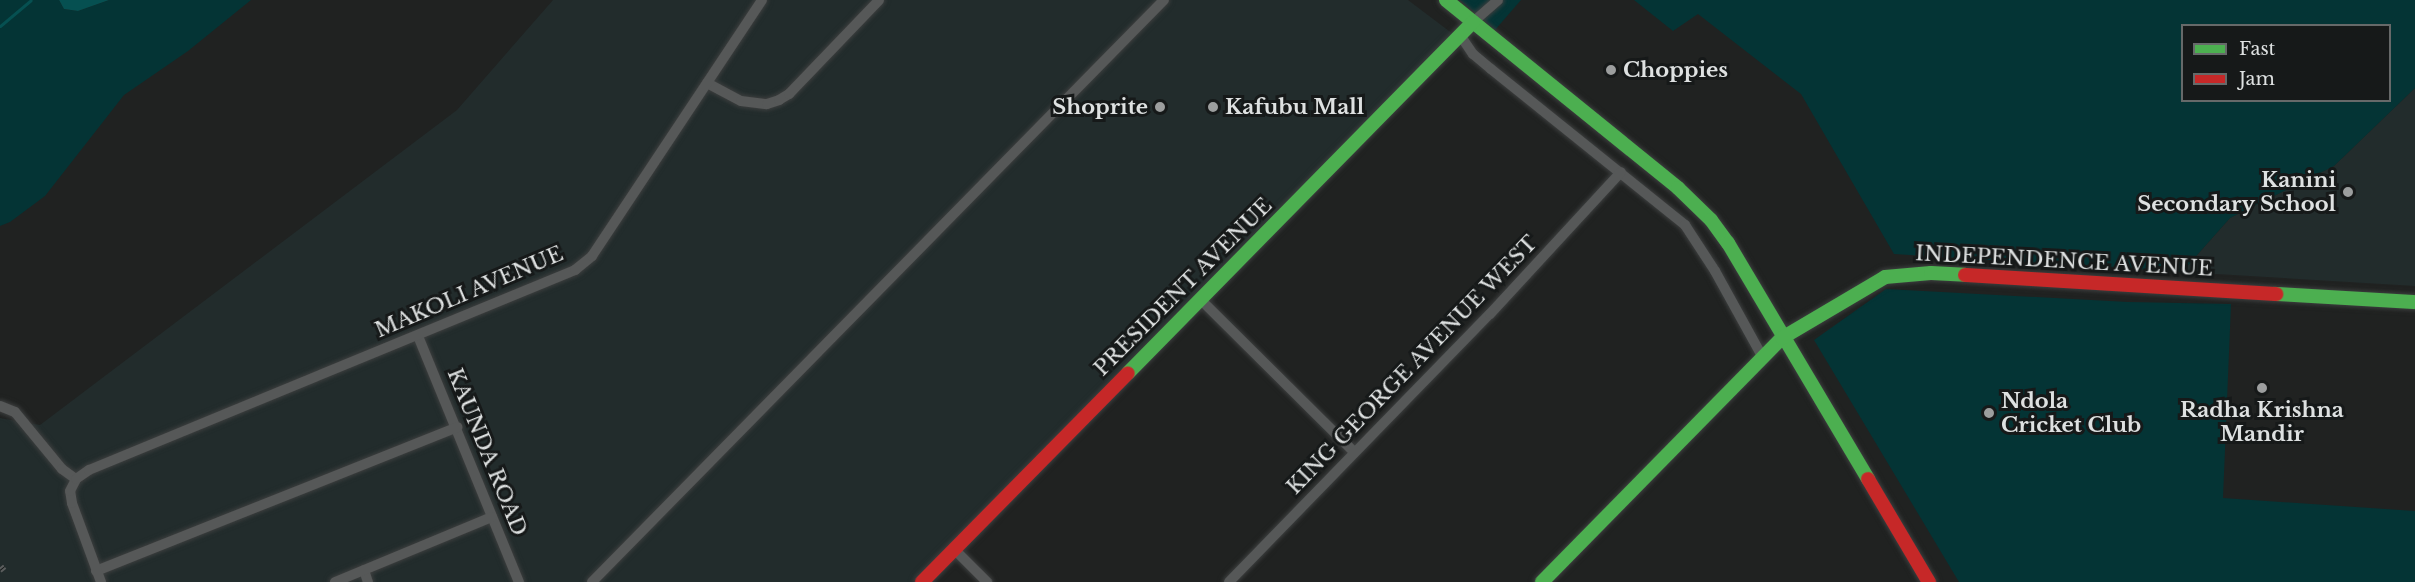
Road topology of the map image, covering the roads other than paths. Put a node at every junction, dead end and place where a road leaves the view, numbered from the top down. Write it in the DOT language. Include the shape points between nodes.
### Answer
graph roads {
  1 [pos="762,0"];
  2 [pos="879,0"];
  3 [pos="1164,0"];
  4 [pos="1446,0"];
  5 [pos="1498,0"];
  6 [pos="1473,22"];
  7 [pos="1460,35"];
  8 [pos="707,83"];
  9 [pos="1621,172"];
  10 [pos="1200,299"];
  11 [pos="2415,302"];
  12 [pos="418,336"];
  13 [pos="1782,338"];
  14 [pos="1762,356"];
  15 [pos="0,406"];
  16 [pos="457,427"];
  17 [pos="1354,452"];
  18 [pos="76,479"];
  19 [pos="492,517"];
  20 [pos="954,549"];
  21 [pos="363,570"];
  22 [pos="96,571"];
  23 [pos="101,582"];
  24 [pos="335,582"];
  25 [pos="368,582"];
  26 [pos="519,582"];
  27 [pos="592,582"];
  28 [pos="922,582"];
  29 [pos="987,582"];
  30 [pos="1229,582"];
  31 [pos="1542,582"];
  32 [pos="1929,582"];
  1 -- 8 [label="street, MAKOLI AVENUE"];
  2 -- 8 [label="street" via="779,100 766,104 741,101"];
  3 -- 27 [label="street"];
  4 -- 6 [label="main road"];
  5 -- 6 [label="street"];
  6 -- 7 [label="main road, PRESIDENT AVENUE"];
  6 -- 13 [label="main road" via="1698,207 1728,243"];
  7 -- 9 [label="street" via="1473,54"];
  7 -- 10 [label="main road, PRESIDENT AVENUE"];
  8 -- 12 [label="street, MAKOLI AVENUE" via="583,264 565,276"];
  9 -- 14 [label="street" via="1685,225"];
  9 -- 17 [label="street, KING GEORGE AVENUE WEST" via="1490,314"];
  10 -- 17 [label="street"];
  10 -- 20 [label="main road, PRESIDENT AVENUE"];
  11 -- 13 [label="main road, INDEPENDENCE AVENUE" via="1899,274 1875,281"];
  12 -- 16 [label="street, KAUNDA ROAD"];
  12 -- 18 [label="street, MAKOLI AVENUE" via="89,470"];
  13 -- 14 [label="main road, INDEPENDENCE AVENUE"];
  13 -- 32 [label="main road"];
  14 -- 31 [label="main road, INDEPENDENCE AVENUE"];
  15 -- 18 [label="street" via="12,409 62,469"];
  16 -- 19 [label="street, KAUNDA ROAD"];
  16 -- 22 [label="street"];
  17 -- 30 [label="street, KING GEORGE AVENUE WEST"];
  18 -- 22 [label="street" via="71,497"];
  19 -- 21 [label="street"];
  19 -- 26 [label="street, KAUNDA ROAD"];
  20 -- 28 [label="main road, PRESIDENT AVENUE"];
  20 -- 29 [label="street"];
  21 -- 24 [label="street"];
  21 -- 25 [label="street"];
  22 -- 23 [label="street"];
}
